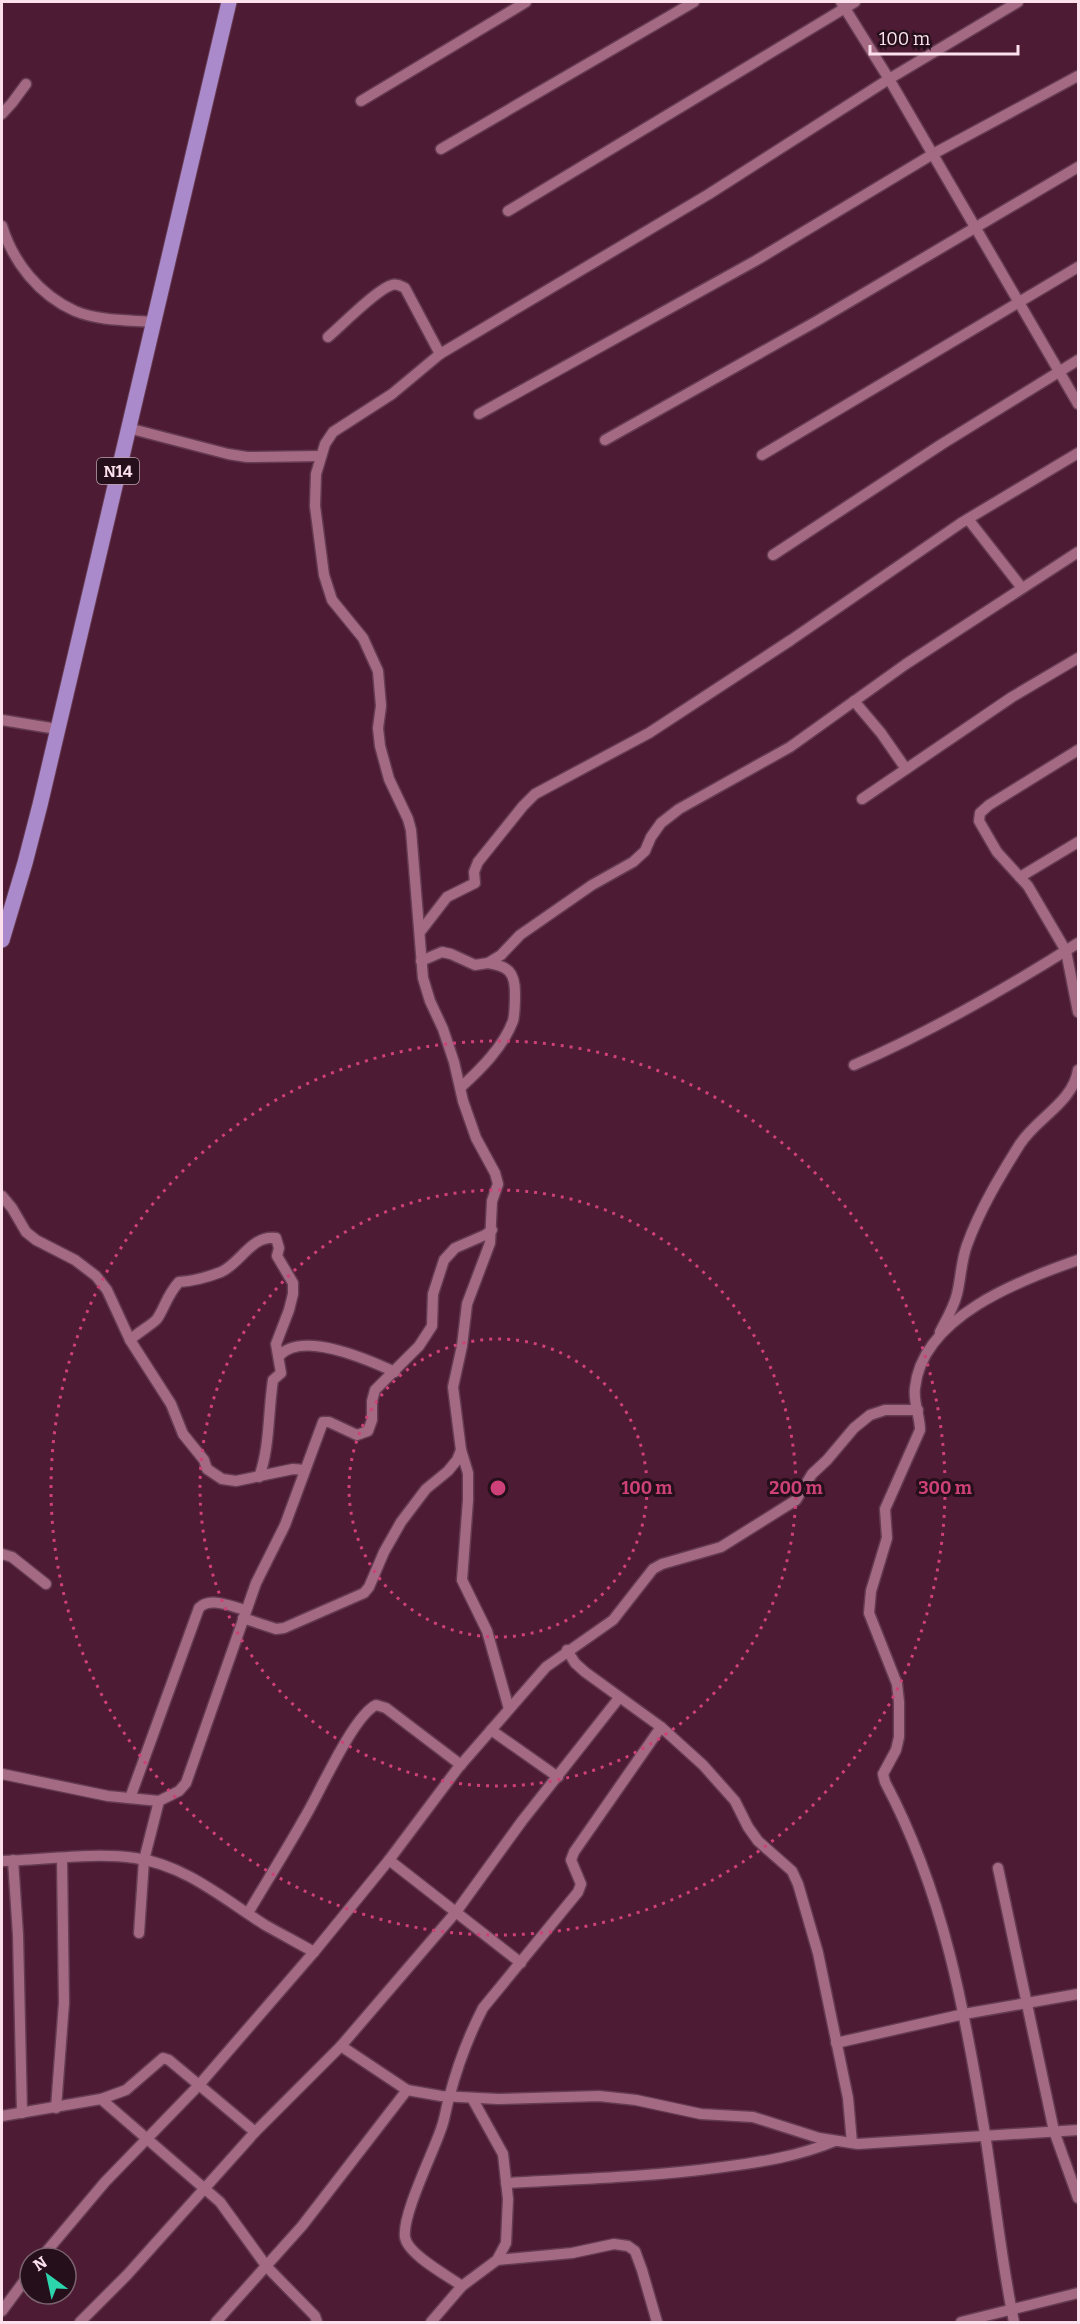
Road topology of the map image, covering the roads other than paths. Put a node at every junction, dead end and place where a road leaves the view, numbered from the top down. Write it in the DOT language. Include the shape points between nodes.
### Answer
graph roads {
  1 [pos="229,2"];
  2 [pos="526,2"];
  3 [pos="694,2"];
  4 [pos="855,2"];
  5 [pos="1018,2"];
  6 [pos="843,4"];
  7 [pos="1078,76"];
  8 [pos="889,79"];
  9 [pos="26,84"];
  10 [pos="361,101"];
  11 [pos="2,114"];
  12 [pos="441,149"];
  13 [pos="933,154"];
  14 [pos="1078,168"];
  15 [pos="508,211"];
  16 [pos="2,226"];
  17 [pos="976,228"];
  18 [pos="1078,267"];
  19 [pos="1019,302"];
  20 [pos="153,322"];
  21 [pos="328,337"];
  22 [pos="440,354"];
  23 [pos="1078,360"];
  24 [pos="1060,371"];
  25 [pos="1078,404"];
  26 [pos="479,414"];
  27 [pos="128,428"];
  28 [pos="605,440"];
  29 [pos="1078,453"];
  30 [pos="762,455"];
  31 [pos="320,456"];
  32 [pos="968,519"];
  33 [pos="1078,552"];
  34 [pos="772,555"];
  35 [pos="1022,588"];
  36 [pos="1078,658"];
  37 [pos="854,701"];
  38 [pos="2,720"];
  39 [pos="57,729"];
  40 [pos="1078,750"];
  41 [pos="906,768"];
  42 [pos="862,799"];
  43 [pos="1078,843"];
  44 [pos="1020,878"];
  45 [pos="420,932"];
  46 [pos="2,940"];
  47 [pos="1078,943"];
  48 [pos="1066,951"];
  49 [pos="421,961"];
  50 [pos="488,963"];
  51 [pos="1078,1012"];
  52 [pos="854,1065"];
  53 [pos="1078,1070"];
  54 [pos="461,1087"];
  55 [pos="2,1196"];
  56 [pos="492,1230"];
  57 [pos="1078,1260"];
  58 [pos="937,1337"];
  59 [pos="130,1340"];
  60 [pos="279,1356"];
  61 [pos="395,1372"];
  62 [pos="918,1410"];
  63 [pos="461,1450"];
  64 [pos="305,1470"];
  65 [pos="259,1477"];
  66 [pos="2,1554"];
  67 [pos="46,1584"];
  68 [pos="244,1614"];
  69 [pos="567,1650"];
  70 [pos="619,1698"];
  71 [pos="509,1709"];
  72 [pos="661,1726"];
  73 [pos="491,1730"];
  74 [pos="461,1765"];
  75 [pos="2,1774"];
  76 [pos="558,1777"];
  77 [pos="130,1798"];
  78 [pos="159,1801"];
  79 [pos="62,1859"];
  80 [pos="144,1860"];
  81 [pos="389,1860"];
  82 [pos="7,1861"];
  83 [pos="998,1868"];
  84 [pos="456,1912"];
  85 [pos="248,1913"];
  86 [pos="138,1933"];
  87 [pos="314,1952"];
  88 [pos="521,1963"];
  89 [pos="1078,1994"];
  90 [pos="1028,2004"];
  91 [pos="964,2014"];
  92 [pos="836,2043"];
  93 [pos="341,2046"];
  94 [pos="199,2085"];
  95 [pos="407,2090"];
  96 [pos="449,2097"];
  97 [pos="472,2098"];
  98 [pos="101,2099"];
  99 [pos="56,2108"];
  100 [pos="22,2113"];
  101 [pos="2,2116"];
  102 [pos="1078,2130"];
  103 [pos="1054,2131"];
  104 [pos="255,2132"];
  105 [pos="985,2136"];
  106 [pos="147,2139"];
  107 [pos="837,2141"];
  108 [pos="852,2143"];
  109 [pos="506,2183"];
  110 [pos="204,2188"];
  111 [pos="1078,2198"];
  112 [pos="51,2246"];
  113 [pos="497,2259"];
  114 [pos="267,2267"];
  115 [pos="462,2286"];
  116 [pos="18,2289"];
  117 [pos="1078,2293"];
  118 [pos="1011,2308"];
  119 [pos="2,2311"];
  120 [pos="80,2322"];
  121 [pos="216,2322"];
  122 [pos="317,2322"];
  123 [pos="431,2322"];
  124 [pos="657,2322"];
  125 [pos="961,2322"];
  126 [pos="1014,2322"];
  1 -- 20 [label="main road, N14"];
  2 -- 10 [label="street"];
  3 -- 12 [label="street"];
  4 -- 6 [label="street"];
  5 -- 8 [label="street"];
  6 -- 8 [label="street"];
  6 -- 15 [label="street"];
  7 -- 13 [label="street"];
  8 -- 13 [label="street"];
  8 -- 22 [label="street" via="709,194"];
  9 -- 11 [label="street"];
  13 -- 17 [label="street"];
  13 -- 26 [label="street" via="756,261"];
  14 -- 17 [label="street"];
  16 -- 20 [label="street" via="15,259 48,294 75,311"];
  17 -- 19 [label="street"];
  17 -- 28 [label="street"];
  18 -- 19 [label="street"];
  19 -- 24 [label="street"];
  19 -- 30 [label="street"];
  20 -- 27 [label="main road, N14"];
  21 -- 22 [label="street" via="380,292 400,285"];
  22 -- 31 [label="street" via="392,394 333,432"];
  23 -- 24 [label="street"];
  24 -- 25 [label="street"];
  24 -- 34 [label="street"];
  27 -- 31 [label="street" via="247,457"];
  27 -- 39 [label="main road, N14"];
  29 -- 32 [label="street"];
  31 -- 45 [label="street" via="315,506 327,588 340,612 363,638 378,671 380,746 389,779 408,819"];
  32 -- 35 [label="street"];
  32 -- 45 [label="street" via="649,733 535,794 477,862 475,883 447,897"];
  33 -- 35 [label="street"];
  35 -- 37 [label="street"];
  36 -- 41 [label="street"];
  37 -- 41 [label="street"];
  37 -- 50 [label="street" via="790,747 680,808 661,824 645,851 633,862 550,914"];
  38 -- 39 [label="street"];
  39 -- 46 [label="main road, N14"];
  40 -- 44 [label="street" via="980,813 979,821 997,852"];
  41 -- 42 [label="street"];
  43 -- 44 [label="street"];
  44 -- 48 [label="street"];
  45 -- 49 [label="street"];
  47 -- 48 [label="street"];
  48 -- 51 [label="street"];
  48 -- 52 [label="street" via="1030,974"];
  49 -- 50 [label="street" via="442,952 475,965"];
  49 -- 54 [label="street" via="430,1001"];
  50 -- 54 [label="street" via="502,965 510,972 515,984 513,1019 492,1055"];
  53 -- 58 [label="street" via="1068,1093 1022,1141 979,1216 966,1246 957,1296"];
  54 -- 56 [label="street" via="476,1138 498,1184 492,1202"];
  55 -- 59 [label="street" via="26,1232 96,1276 107,1290"];
  56 -- 61 [label="street" via="455,1248 444,1260 433,1294 432,1326"];
  56 -- 63 [label="street" via="467,1304 453,1387"];
  57 -- 58 [label="street" via="1009,1286"];
  58 -- 62 [label="street" via="919,1370 914,1390"];
  59 -- 60 [label="street" via="157,1319 179,1282 222,1271 267,1237 276,1238 277,1256 293,1283 289,1310 276,1344"];
  59 -- 65 [label="street" via="207,1469 222,1479"];
  60 -- 61 [label="street" via="285,1350 332,1347"];
  60 -- 65 [label="street" via="281,1373 273,1380 265,1460"];
  61 -- 64 [label="street" via="375,1390 368,1431 357,1435 322,1422"];
  62 -- 69 [label="street" via="885,1410 870,1415 812,1474 796,1500 721,1547 653,1569 613,1620"];
  62 -- 91 [label="street" via="920,1430 885,1509 887,1538 869,1613 897,1684 899,1701 899,1737 884,1774 885,1782 917,1848 932,1890"];
  63 -- 68 [label="street" via="448,1471 426,1489 401,1522 364,1593 284,1628 276,1629"];
  63 -- 71 [label="street" via="468,1473 462,1580 487,1631"];
  64 -- 65 [label="street"];
  64 -- 68 [label="street" via="285,1525"];
  66 -- 67 [label="street" via="12,1557"];
  68 -- 77 [label="street" via="211,1602 200,1608"];
  68 -- 78 [label="street" via="186,1783"];
  69 -- 70 [label="street" via="575,1663"];
  69 -- 71 [label="street" via="546,1667"];
  70 -- 72 [label="street"];
  70 -- 76 [label="street"];
  71 -- 73 [label="street"];
  72 -- 88 [label="street" via="574,1852 571,1860 581,1884 578,1892"];
  72 -- 92 [label="street" via="722,1784 758,1841 792,1871 818,1953"];
  73 -- 74 [label="street"];
  73 -- 76 [label="street"];
  74 -- 81 [label="street"];
  74 -- 85 [label="street" via="386,1708 369,1708"];
  75 -- 77 [label="street"];
  76 -- 84 [label="street"];
  77 -- 78 [label="street"];
  78 -- 80 [label="street"];
  79 -- 80 [label="street" via="100,1856"];
  79 -- 82 [label="street"];
  79 -- 99 [label="street" via="64,2003"];
  80 -- 85 [label="street" via="195,1879"];
  80 -- 86 [label="street"];
  81 -- 84 [label="street"];
  81 -- 87 [label="street"];
  82 -- 100 [label="street" via="18,1935"];
  83 -- 90 [label="street"];
  84 -- 88 [label="street"];
  84 -- 93 [label="street"];
  85 -- 87 [label="street"];
  87 -- 94 [label="street"];
  88 -- 96 [label="street" via="483,2008 472,2028"];
  89 -- 90 [label="street"];
  90 -- 91 [label="street"];
  90 -- 103 [label="street"];
  91 -- 92 [label="street"];
  91 -- 105 [label="street"];
  92 -- 108 [label="street" via="848,2098"];
  93 -- 95 [label="street"];
  93 -- 104 [label="street"];
  94 -- 98 [label="street" via="163,2058 126,2090"];
  94 -- 104 [label="street"];
  94 -- 106 [label="street"];
  95 -- 96 [label="street"];
  95 -- 114 [label="street"];
  96 -- 97 [label="street"];
  96 -- 115 [label="street" via="404,2235 415,2253"];
  97 -- 107 [label="street" via="636,2100 701,2114 753,2117"];
  97 -- 109 [label="street" via="503,2154"];
  98 -- 99 [label="street"];
  98 -- 106 [label="street"];
  99 -- 100 [label="street"];
  100 -- 101 [label="street"];
  102 -- 103 [label="street"];
  103 -- 105 [label="street"];
  103 -- 111 [label="street"];
  104 -- 110 [label="street"];
  105 -- 108 [label="street"];
  105 -- 118 [label="street"];
  106 -- 110 [label="street"];
  106 -- 112 [label="street"];
  107 -- 108 [label="street"];
  107 -- 109 [label="street" via="796,2155 688,2172"];
  109 -- 113 [label="street" via="506,2242"];
  110 -- 114 [label="street"];
  110 -- 120 [label="street" via="127,2276"];
  113 -- 115 [label="street"];
  113 -- 124 [label="street" via="573,2253 614,2244 628,2247 635,2251"];
  114 -- 121 [label="street"];
  114 -- 122 [label="street"];
  115 -- 123 [label="street"];
  116 -- 119 [label="street"];
  117 -- 118 [label="street"];
  118 -- 125 [label="street"];
  118 -- 126 [label="street"];
}
